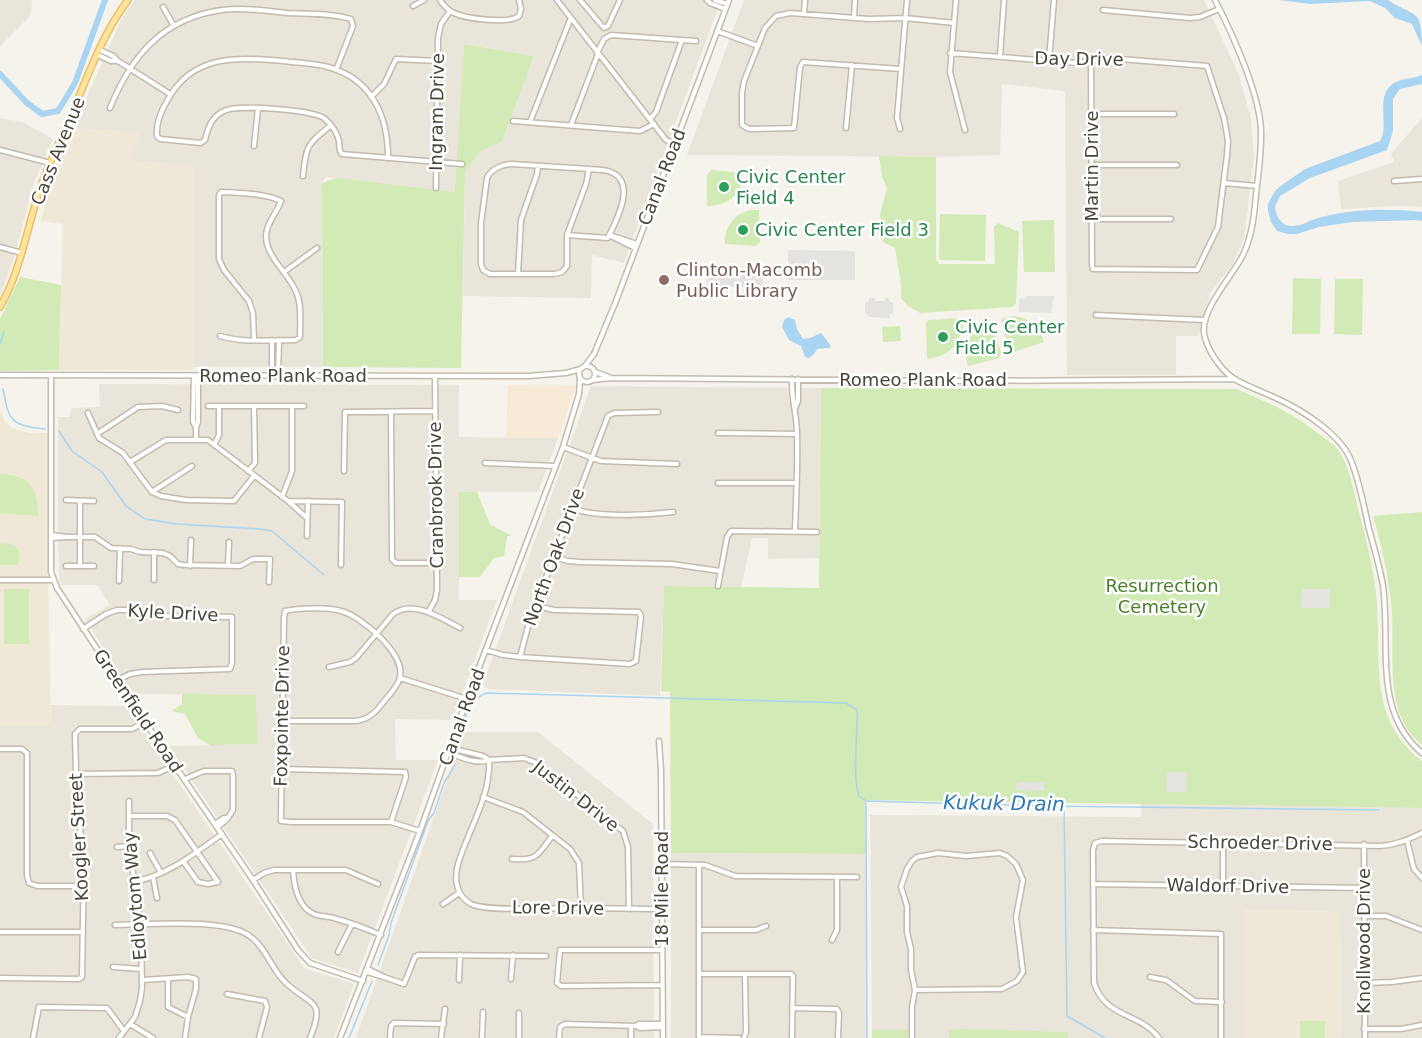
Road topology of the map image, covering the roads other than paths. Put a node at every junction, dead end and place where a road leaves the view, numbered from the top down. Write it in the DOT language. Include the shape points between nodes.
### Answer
graph roads {
  1 [pos="128,0"];
  2 [pos="424,0"];
  3 [pos="440,0"];
  4 [pos="519,0"];
  5 [pos="556,0"];
  6 [pos="580,0"];
  7 [pos="620,0"];
  8 [pos="700,0"];
  9 [pos="706,0"];
  10 [pos="715,0"];
  11 [pos="806,0"];
  12 [pos="855,0"];
  13 [pos="907,0"];
  14 [pos="956,0"];
  15 [pos="1004,0"];
  16 [pos="1054,0"];
  17 [pos="1215,0"];
  18 [pos="727,5"];
  19 [pos="413,6"];
  20 [pos="163,7"];
  21 [pos="1219,9"];
  22 [pos="1103,10"];
  23 [pos="450,11"];
  24 [pos="804,14"];
  25 [pos="854,18"];
  26 [pos="906,18"];
  27 [pos="570,19"];
  28 [pos="954,23"];
  29 [pos="174,26"];
  30 [pos="717,31"];
  31 [pos="682,40"];
  32 [pos="696,41"];
  33 [pos="758,46"];
  34 [pos="99,52"];
  35 [pos="597,53"];
  36 [pos="950,53"];
  37 [pos="1000,56"];
  38 [pos="1049,60"];
  39 [pos="1091,61"];
  40 [pos="438,62"];
  41 [pos="852,65"];
  42 [pos="129,68"];
  43 [pos="901,69"];
  44 [pos="336,70"];
  45 [pos="170,94"];
  46 [pos="371,97"];
  47 [pos="110,108"];
  48 [pos="258,108"];
  49 [pos="1092,114"];
  50 [pos="1174,114"];
  51 [pos="650,119"];
  52 [pos="513,121"];
  53 [pos="530,122"];
  54 [pos="330,124"];
  55 [pos="654,124"];
  56 [pos="571,126"];
  57 [pos="846,128"];
  58 [pos="900,129"];
  59 [pos="964,130"];
  60 [pos="676,142"];
  61 [pos="254,146"];
  62 [pos="0,150"];
  63 [pos="388,158"];
  64 [pos="50,163"];
  65 [pos="436,163"];
  66 [pos="462,164"];
  67 [pos="1091,165"];
  68 [pos="1177,165"];
  69 [pos="538,166"];
  70 [pos="589,169"];
  71 [pos="303,176"];
  72 [pos="1422,179"];
  73 [pos="1394,181"];
  74 [pos="1224,183"];
  75 [pos="1257,186"];
  76 [pos="436,188"];
  77 [pos="1092,219"];
  78 [pos="1171,219"];
  79 [pos="567,236"];
  80 [pos="609,236"];
  81 [pos="636,246"];
  82 [pos="0,247"];
  83 [pos="317,248"];
  84 [pos="22,253"];
  85 [pos="284,272"];
  86 [pos="518,274"];
  87 [pos="0,307"];
  88 [pos="1096,315"];
  89 [pos="1204,320"];
  90 [pos="220,336"];
  91 [pos="254,339"];
  92 [pos="272,340"];
  93 [pos="279,340"];
  94 [pos="594,354"];
  95 [pos="583,368"];
  96 [pos="594,370"];
  97 [pos="566,374"];
  98 [pos="0,375"];
  99 [pos="51,375"];
  100 [pos="196,376"];
  101 [pos="435,376"];
  102 [pos="272,377"];
  103 [pos="278,377"];
  104 [pos="610,378"];
  105 [pos="580,379"];
  106 [pos="792,379"];
  107 [pos="798,379"];
  108 [pos="593,380"];
  109 [pos="1236,380"];
  110 [pos="587,383"];
  111 [pos="579,394"];
  112 [pos="208,406"];
  113 [pos="219,406"];
  114 [pos="254,406"];
  115 [pos="292,406"];
  116 [pos="304,406"];
  117 [pos="795,409"];
  118 [pos="178,410"];
  119 [pos="435,411"];
  120 [pos="391,412"];
  121 [pos="658,412"];
  122 [pos="88,413"];
  123 [pos="718,433"];
  124 [pos="97,434"];
  125 [pos="797,434"];
  126 [pos="196,439"];
  127 [pos="214,445"];
  128 [pos="562,447"];
  129 [pos="591,458"];
  130 [pos="130,462"];
  131 [pos="485,463"];
  132 [pos="677,464"];
  133 [pos="192,466"];
  134 [pos="555,466"];
  135 [pos="248,471"];
  136 [pos="344,471"];
  137 [pos="254,476"];
  138 [pos="718,483"];
  139 [pos="796,483"];
  140 [pos="152,492"];
  141 [pos="282,497"];
  142 [pos="66,500"];
  143 [pos="80,501"];
  144 [pos="94,501"];
  145 [pos="288,501"];
  146 [pos="308,501"];
  147 [pos="572,508"];
  148 [pos="673,512"];
  149 [pos="308,518"];
  150 [pos="795,531"];
  151 [pos="818,532"];
  152 [pos="52,536"];
  153 [pos="307,536"];
  154 [pos="80,537"];
  155 [pos="191,540"];
  156 [pos="229,542"];
  157 [pos="120,548"];
  158 [pos="154,552"];
  159 [pos="554,557"];
  160 [pos="437,563"];
  161 [pos="341,565"];
  162 [pos="66,566"];
  163 [pos="80,566"];
  164 [pos="94,566"];
  165 [pos="190,566"];
  166 [pos="228,566"];
  167 [pos="720,571"];
  168 [pos="0,580"];
  169 [pos="53,580"];
  170 [pos="154,580"];
  171 [pos="119,581"];
  172 [pos="269,582"];
  173 [pos="718,586"];
  174 [pos="536,606"];
  175 [pos="429,611"];
  176 [pos="82,628"];
  177 [pos="460,628"];
  178 [pos="376,634"];
  179 [pos="486,650"];
  180 [pos="520,657"];
  181 [pos="329,668"];
  182 [pos="400,678"];
  183 [pos="118,680"];
  184 [pos="467,699"];
  185 [pos="282,721"];
  186 [pos="145,722"];
  187 [pos="659,741"];
  188 [pos="450,747"];
  189 [pos="0,749"];
  190 [pos="461,751"];
  191 [pos="448,753"];
  192 [pos="1422,753"];
  193 [pos="459,756"];
  194 [pos="489,760"];
  195 [pos="175,765"];
  196 [pos="281,769"];
  197 [pos="76,774"];
  198 [pos="185,779"];
  199 [pos="483,797"];
  200 [pos="129,801"];
  201 [pos="129,816"];
  202 [pos="391,822"];
  203 [pos="217,826"];
  204 [pos="420,831"];
  205 [pos="1422,833"];
  206 [pos="222,834"];
  207 [pos="552,836"];
  208 [pos="1407,841"];
  209 [pos="1223,843"];
  210 [pos="1364,844"];
  211 [pos="129,846"];
  212 [pos="117,847"];
  213 [pos="198,851"];
  214 [pos="150,853"];
  215 [pos="512,859"];
  216 [pos="183,861"];
  217 [pos="662,864"];
  218 [pos="699,864"];
  219 [pos="293,870"];
  220 [pos="161,873"];
  221 [pos="153,877"];
  222 [pos="837,877"];
  223 [pos="857,877"];
  224 [pos="1422,878"];
  225 [pos="254,880"];
  226 [pos="134,882"];
  227 [pos="378,884"];
  228 [pos="1093,885"];
  229 [pos="83,886"];
  230 [pos="1223,886"];
  231 [pos="1364,888"];
  232 [pos="459,893"];
  233 [pos="157,898"];
  234 [pos="443,904"];
  235 [pos="581,908"];
  236 [pos="629,909"];
  237 [pos="662,909"];
  238 [pos="1364,916"];
  239 [pos="352,924"];
  240 [pos="114,925"];
  241 [pos="141,925"];
  242 [pos="766,926"];
  243 [pos="699,930"];
  244 [pos="1093,930"];
  245 [pos="1422,930"];
  246 [pos="0,932"];
  247 [pos="83,932"];
  248 [pos="381,935"];
  249 [pos="832,940"];
  250 [pos="662,950"];
  251 [pos="338,952"];
  252 [pos="460,955"];
  253 [pos="513,955"];
  254 [pos="546,956"];
  255 [pos="112,967"];
  256 [pos="141,969"];
  257 [pos="368,971"];
  258 [pos="699,974"];
  259 [pos="745,974"];
  260 [pos="1150,977"];
  261 [pos="0,978"];
  262 [pos="1422,978"];
  263 [pos="512,979"];
  264 [pos="142,980"];
  265 [pos="168,980"];
  266 [pos="459,980"];
  267 [pos="363,981"];
  268 [pos="1364,983"];
  269 [pos="662,986"];
  270 [pos="915,990"];
  271 [pos="227,994"];
  272 [pos="1222,1002"];
  273 [pos="792,1008"];
  274 [pos="446,1009"];
  275 [pos="483,1012"];
  276 [pos="519,1013"];
  277 [pos="188,1017"];
  278 [pos="130,1024"];
  279 [pos="444,1024"];
  280 [pos="1422,1025"];
  281 [pos="634,1026"];
  282 [pos="662,1026"];
  283 [pos="1364,1029"];
  284 [pos="124,1031"];
  285 [pos="33,1038"];
  286 [pos="119,1038"];
  287 [pos="153,1038"];
  288 [pos="185,1038"];
  289 [pos="259,1038"];
  290 [pos="310,1038"];
  291 [pos="340,1038"];
  292 [pos="390,1038"];
  293 [pos="441,1038"];
  294 [pos="483,1038"];
  295 [pos="519,1038"];
  296 [pos="559,1038"];
  297 [pos="631,1038"];
  298 [pos="663,1038"];
  299 [pos="699,1038"];
  300 [pos="739,1038"];
  301 [pos="744,1038"];
  302 [pos="792,1038"];
  303 [pos="838,1038"];
  304 [pos="912,1038"];
  305 [pos="1159,1038"];
  306 [pos="1221,1038"];
  307 [pos="1365,1038"];
  1 -- 34 [label="main road, Cass Avenue"];
  2 -- 19 [label="street"];
  3 -- 23 [label="street"];
  4 -- 23 [label="street" via="521,12 512,20 469,18"];
  5 -- 27 [label="street"];
  6 -- 7 [label="street" via="600,26 606,27"];
  8 -- 9 [label="street"];
  9 -- 18 [label="street"];
  10 -- 18 [label="street"];
  11 -- 24 [label="street"];
  12 -- 25 [label="street"];
  13 -- 26 [label="street"];
  14 -- 28 [label="street"];
  15 -- 37 [label="street"];
  16 -- 38 [label="street"];
  17 -- 21 [label="street"];
  18 -- 30 [label="street, Canal Road"];
  20 -- 29 [label="street"];
  21 -- 22 [label="street" via="1190,18"];
  21 -- 75 [label="street" via="1238,48 1256,105 1261,137"];
  23 -- 40 [label="street, Ingram Drive" via="438,36"];
  24 -- 25 [label="street"];
  24 -- 33 [label="street" via="784,13 773,18"];
  25 -- 26 [label="street"];
  26 -- 28 [label="street"];
  26 -- 43 [label="street"];
  27 -- 35 [label="street"];
  27 -- 53 [label="street"];
  28 -- 36 [label="street"];
  29 -- 42 [label="street" via="151,43"];
  29 -- 44 [label="street" via="225,9 346,17 353,20 353,26"];
  30 -- 33 [label="street"];
  30 -- 60 [label="street, Canal Road"];
  31 -- 32 [label="street"];
  31 -- 35 [label="street" via="611,35 604,39"];
  31 -- 51 [label="street"];
  33 -- 41 [label="street" via="742,87 743,127 749,129 794,128 801,63"];
  34 -- 42 [label="street"];
  34 -- 64 [label="main road, Cass Avenue"];
  35 -- 51 [label="street"];
  35 -- 56 [label="street"];
  36 -- 37 [label="street, Day Drive"];
  36 -- 59 [label="street" via="951,81"];
  37 -- 38 [label="street, Day Drive"];
  38 -- 39 [label="street, Day Drive"];
  39 -- 49 [label="street, Martin Drive"];
  39 -- 74 [label="street, Day Drive" via="1108,58 1207,66 1226,128"];
  40 -- 46 [label="street" via="396,59 384,84"];
  40 -- 65 [label="street, Ingram Drive"];
  41 -- 43 [label="street"];
  41 -- 57 [label="street"];
  42 -- 45 [label="street"];
  42 -- 47 [label="street"];
  43 -- 58 [label="street" via="897,118"];
  44 -- 45 [label="street" via="314,64 227,59 194,71"];
  44 -- 46 [label="street" via="354,79"];
  45 -- 48 [label="street" via="157,126 158,138 203,142 210,124 222,112 236,107"];
  46 -- 63 [label="street" via="385,124"];
  48 -- 54 [label="street" via="312,113"];
  48 -- 61 [label="street"];
  49 -- 50 [label="street"];
  49 -- 67 [label="street, Martin Drive"];
  51 -- 55 [label="street"];
  52 -- 53 [label="street"];
  53 -- 56 [label="street"];
  54 -- 63 [label="street" via="342,154"];
  54 -- 71 [label="street" via="309,145"];
  55 -- 56 [label="street" via="640,131"];
  55 -- 60 [label="street"];
  60 -- 81 [label="street, Canal Road"];
  62 -- 64 [label="street"];
  63 -- 65 [label="street"];
  64 -- 84 [label="main road, Cass Avenue"];
  65 -- 66 [label="street"];
  65 -- 76 [label="street, Ingram Drive"];
  67 -- 68 [label="street"];
  67 -- 77 [label="street, Martin Drive"];
  69 -- 70 [label="street"];
  69 -- 86 [label="street" via="521,220"];
  69 -- 86 [label="street" via="509,164 497,168 487,178 482,216 483,270 490,274"];
  70 -- 79 [label="street"];
  70 -- 80 [label="street" via="615,174 624,189"];
  72 -- 73 [label="street"];
  74 -- 75 [label="street"];
  74 -- 77 [label="street, Martin Drive" via="1218,227 1197,270 1094,269"];
  75 -- 89 [label="street" via="1248,244"];
  77 -- 78 [label="street"];
  79 -- 80 [label="street"];
  79 -- 86 [label="street" via="567,264 562,272"];
  80 -- 81 [label="street"];
  81 -- 94 [label="street, Canal Road"];
  82 -- 84 [label="street"];
  83 -- 85 [label="street"];
  84 -- 87 [label="main road, Cass Avenue"];
  85 -- 91 [label="street" via="266,237 281,201 221,192 219,259 249,301"];
  85 -- 93 [label="street" via="299,300 300,338"];
  88 -- 89 [label="street"];
  89 -- 109 [label="street" via="1209,347"];
  90 -- 91 [label="street"];
  91 -- 92 [label="street"];
  92 -- 93 [label="street"];
  92 -- 102 [label="street"];
  93 -- 103 [label="street"];
  94 -- 95 [label="street, Canal Road"];
  94 -- 96 [label="street, Canal Road"];
  95 -- 96 [label="street"];
  95 -- 97 [label="street, Romeo Plank Road"];
  95 -- 105 [label="street"];
  96 -- 104 [label="street, Romeo Plank Road"];
  96 -- 108 [label="street"];
  97 -- 101 [label="street, Romeo Plank Road"];
  97 -- 105 [label="street, Romeo Plank Road"];
  98 -- 99 [label="street, Romeo Plank Road"];
  99 -- 100 [label="street, Romeo Plank Road"];
  99 -- 152 [label="street, Greenfield Road"];
  100 -- 102 [label="street, Romeo Plank Road"];
  100 -- 126 [label="street"];
  101 -- 103 [label="street, Romeo Plank Road"];
  101 -- 119 [label="street, Cranbrook Drive"];
  102 -- 103 [label="street, Romeo Plank Road"];
  104 -- 106 [label="street, Romeo Plank Road"];
  104 -- 108 [label="street, Romeo Plank Road"];
  105 -- 110 [label="street"];
  105 -- 111 [label="street, Canal Road"];
  106 -- 107 [label="street, Romeo Plank Road"];
  106 -- 117 [label="street"];
  107 -- 109 [label="street, Romeo Plank Road"];
  107 -- 117 [label="street"];
  108 -- 110 [label="street"];
  109 -- 192 [label="street" via="1301,412 1339,441 1350,457 1383,586 1389,700 1399,725"];
  110 -- 111 [label="street, Canal Road"];
  111 -- 128 [label="street, Canal Road"];
  112 -- 113 [label="street"];
  113 -- 114 [label="street"];
  113 -- 127 [label="street" via="219,435"];
  114 -- 115 [label="street"];
  114 -- 135 [label="street" via="255,463"];
  115 -- 116 [label="street"];
  115 -- 141 [label="street" via="292,475"];
  117 -- 125 [label="street"];
  118 -- 124 [label="street" via="138,407"];
  119 -- 120 [label="street"];
  119 -- 160 [label="street, Cranbrook Drive"];
  120 -- 136 [label="street" via="345,412"];
  120 -- 160 [label="street" via="392,559 396,563"];
  121 -- 129 [label="street, North Oak Drive" via="610,414"];
  122 -- 124 [label="street"];
  123 -- 125 [label="street"];
  124 -- 130 [label="street"];
  125 -- 139 [label="street"];
  126 -- 127 [label="street"];
  126 -- 130 [label="street" via="166,440"];
  127 -- 135 [label="street"];
  128 -- 129 [label="street"];
  128 -- 134 [label="street, Canal Road"];
  129 -- 132 [label="street"];
  129 -- 147 [label="street, North Oak Drive"];
  130 -- 140 [label="street"];
  131 -- 134 [label="street"];
  133 -- 140 [label="street"];
  134 -- 179 [label="street, Canal Road"];
  135 -- 137 [label="street"];
  137 -- 140 [label="street" via="238,498 230,501 186,501"];
  137 -- 141 [label="street"];
  138 -- 139 [label="street"];
  139 -- 150 [label="street"];
  141 -- 145 [label="street"];
  142 -- 143 [label="street"];
  143 -- 144 [label="street"];
  143 -- 154 [label="street"];
  145 -- 146 [label="street"];
  145 -- 149 [label="street"];
  146 -- 149 [label="street"];
  146 -- 161 [label="street" via="342,502"];
  147 -- 148 [label="street" via="587,513"];
  147 -- 159 [label="street, North Oak Drive"];
  149 -- 153 [label="street"];
  150 -- 151 [label="street"];
  150 -- 167 [label="street" via="731,531"];
  152 -- 154 [label="street"];
  152 -- 169 [label="street, Greenfield Road"];
  154 -- 157 [label="street" via="97,537 108,547"];
  154 -- 163 [label="street"];
  155 -- 165 [label="street"];
  156 -- 166 [label="street"];
  157 -- 158 [label="street"];
  157 -- 171 [label="street"];
  158 -- 165 [label="street"];
  158 -- 170 [label="street"];
  159 -- 167 [label="street"];
  159 -- 174 [label="street, North Oak Drive"];
  160 -- 175 [label="street, Cranbrook Drive" via="436,595"];
  162 -- 163 [label="street"];
  163 -- 164 [label="street"];
  165 -- 166 [label="street"];
  166 -- 172 [label="street" via="270,559"];
  167 -- 173 [label="street"];
  168 -- 169 [label="street"];
  169 -- 176 [label="street, Greenfield Road"];
  174 -- 180 [label="street, North Oak Drive"];
  174 -- 180 [label="street" via="640,613 637,657 634,663"];
  175 -- 177 [label="street"];
  175 -- 178 [label="street" via="400,609"];
  176 -- 183 [label="street, Greenfield Road"];
  176 -- 183 [label="street, Kyle Drive" via="117,610 166,616 232,617 232,668 135,672"];
  178 -- 181 [label="street" via="353,661"];
  178 -- 182 [label="street" via="395,655"];
  178 -- 185 [label="street, Foxpointe Drive" via="343,611 285,611"];
  179 -- 180 [label="street"];
  179 -- 184 [label="street, Canal Road"];
  182 -- 184 [label="street"];
  182 -- 185 [label="street" via="375,713 366,719"];
  183 -- 186 [label="street, Greenfield Road"];
  184 -- 188 [label="street, Canal Road"];
  185 -- 196 [label="street, Foxpointe Drive"];
  186 -- 195 [label="street, Greenfield Road"];
  186 -- 197 [label="street, Koogler Street" via="132,729 76,732"];
  187 -- 217 [label="street, 18 Mile Road"];
  188 -- 190 [label="street, Justin Drive"];
  188 -- 191 [label="street, Canal Road"];
  189 -- 229 [label="street" via="25,750 28,756 29,883"];
  190 -- 193 [label="street"];
  190 -- 194 [label="street, Justin Drive"];
  191 -- 193 [label="street, Justin Drive"];
  191 -- 204 [label="street, Canal Road"];
  193 -- 194 [label="street, Justin Drive" via="482,763"];
  194 -- 199 [label="street"];
  194 -- 236 [label="street, Justin Drive" via="524,758 537,763 623,831 628,847"];
  195 -- 197 [label="street" via="158,773"];
  195 -- 198 [label="street, Greenfield Road"];
  196 -- 202 [label="street, Foxpointe Drive" via="281,821"];
  196 -- 202 [label="street" via="403,771 406,777"];
  197 -- 229 [label="street, Koogler Street"];
  198 -- 203 [label="street, Greenfield Road"];
  198 -- 203 [label="street" via="204,771 232,771 233,810"];
  199 -- 207 [label="street" via="517,808"];
  199 -- 232 [label="street" via="458,863"];
  200 -- 201 [label="street, Edloytom Way"];
  201 -- 211 [label="street, Edloytom Way"];
  201 -- 213 [label="street" via="171,818 179,823"];
  202 -- 204 [label="street"];
  203 -- 206 [label="street, Greenfield Road"];
  204 -- 248 [label="street, Canal Road"];
  205 -- 208 [label="street, Schroeder Drive"];
  206 -- 213 [label="street"];
  206 -- 225 [label="street, Greenfield Road"];
  207 -- 215 [label="street" via="534,857"];
  207 -- 235 [label="street" via="570,849 579,863"];
  208 -- 210 [label="street, Schroeder Drive" via="1394,845"];
  208 -- 224 [label="street" via="1414,869"];
  209 -- 210 [label="street, Schroeder Drive"];
  209 -- 228 [label="street, Schroeder Drive" via="1095,843"];
  209 -- 230 [label="street"];
  210 -- 231 [label="street, Knollwood Drive"];
  211 -- 212 [label="street"];
  211 -- 226 [label="street, Edloytom Way"];
  213 -- 216 [label="street"];
  213 -- 216 [label="street" via="218,882 198,882"];
  214 -- 220 [label="street"];
  216 -- 220 [label="street"];
  217 -- 218 [label="street"];
  217 -- 237 [label="street, 18 Mile Road"];
  218 -- 222 [label="street" via="735,876"];
  218 -- 243 [label="street"];
  219 -- 225 [label="street" via="268,871"];
  219 -- 227 [label="street" via="346,870"];
  219 -- 239 [label="street" via="294,887 308,909"];
  220 -- 221 [label="street"];
  221 -- 226 [label="street"];
  221 -- 233 [label="street"];
  222 -- 223 [label="street"];
  222 -- 249 [label="street" via="837,930"];
  225 -- 267 [label="street, Greenfield Road" via="305,958 319,967"];
  226 -- 241 [label="street, Edloytom Way"];
  228 -- 230 [label="street, Waldorf Drive"];
  228 -- 244 [label="street"];
  229 -- 247 [label="street, Koogler Street"];
  230 -- 231 [label="street, Waldorf Drive"];
  231 -- 238 [label="street, Knollwood Drive"];
  232 -- 234 [label="street"];
  232 -- 235 [label="street, Lore Drive" via="481,907"];
  235 -- 236 [label="street, Lore Drive"];
  236 -- 237 [label="street, Lore Drive"];
  237 -- 250 [label="street, 18 Mile Road"];
  238 -- 245 [label="street" via="1386,916"];
  238 -- 268 [label="street, Knollwood Drive"];
  239 -- 248 [label="street"];
  239 -- 251 [label="street"];
  240 -- 241 [label="street"];
  241 -- 256 [label="street, Edloytom Way"];
  241 -- 290 [label="street" via="223,927 250,936 286,984 314,1004 317,1016"];
  242 -- 243 [label="street" via="756,930"];
  243 -- 258 [label="street"];
  244 -- 272 [label="street" via="1221,934"];
  244 -- 305 [label="street" via="1094,983 1099,996"];
  246 -- 247 [label="street"];
  247 -- 261 [label="street, Koogler Street" via="81,978"];
  248 -- 257 [label="street, Canal Road"];
  250 -- 269 [label="street, 18 Mile Road"];
  250 -- 269 [label="street" via="560,950 557,983"];
  252 -- 253 [label="street"];
  252 -- 257 [label="street" via="416,956 404,984"];
  252 -- 266 [label="street"];
  253 -- 254 [label="street"];
  253 -- 263 [label="street"];
  255 -- 256 [label="street"];
  256 -- 264 [label="street, Edloytom Way"];
  257 -- 267 [label="street, Canal Road"];
  258 -- 259 [label="street"];
  258 -- 299 [label="street"];
  259 -- 273 [label="street" via="791,974"];
  259 -- 301 [label="street"];
  260 -- 272 [label="street" via="1166,980 1195,1001"];
  262 -- 268 [label="street"];
  264 -- 265 [label="street"];
  264 -- 278 [label="street, Edloytom Way" via="140,1001"];
  265 -- 277 [label="street" via="168,1007"];
  265 -- 277 [label="street" via="196,979"];
  267 -- 291 [label="street, Canal Road"];
  268 -- 283 [label="street, Knollwood Drive"];
  269 -- 282 [label="street, 18 Mile Road"];
  270 -- 270 [label="street" via="999,989 1013,985 1021,976 1024,965 1016,917 1023,880 1008,856 938,853 917,857 910,863 901,890 907,906"];
  270 -- 304 [label="street"];
  271 -- 289 [label="street" via="265,1001"];
  272 -- 306 [label="street"];
  273 -- 302 [label="street"];
  273 -- 303 [label="street" via="838,1010"];
  274 -- 279 [label="street"];
  275 -- 294 [label="street"];
  276 -- 295 [label="street"];
  277 -- 288 [label="street"];
  278 -- 284 [label="street, Edloytom Way"];
  278 -- 287 [label="street"];
  279 -- 292 [label="street" via="397,1022 391,1026"];
  279 -- 293 [label="street"];
  280 -- 283 [label="street"];
  281 -- 282 [label="street"];
  281 -- 296 [label="street" via="565,1024 560,1027"];
  281 -- 297 [label="street"];
  282 -- 298 [label="street, 18 Mile Road"];
  283 -- 307 [label="street, Knollwood Drive"];
  284 -- 285 [label="street" via="107,1008 39,1007"];
  284 -- 286 [label="street, Edloytom Way"];
  299 -- 300 [label="street"];
}
